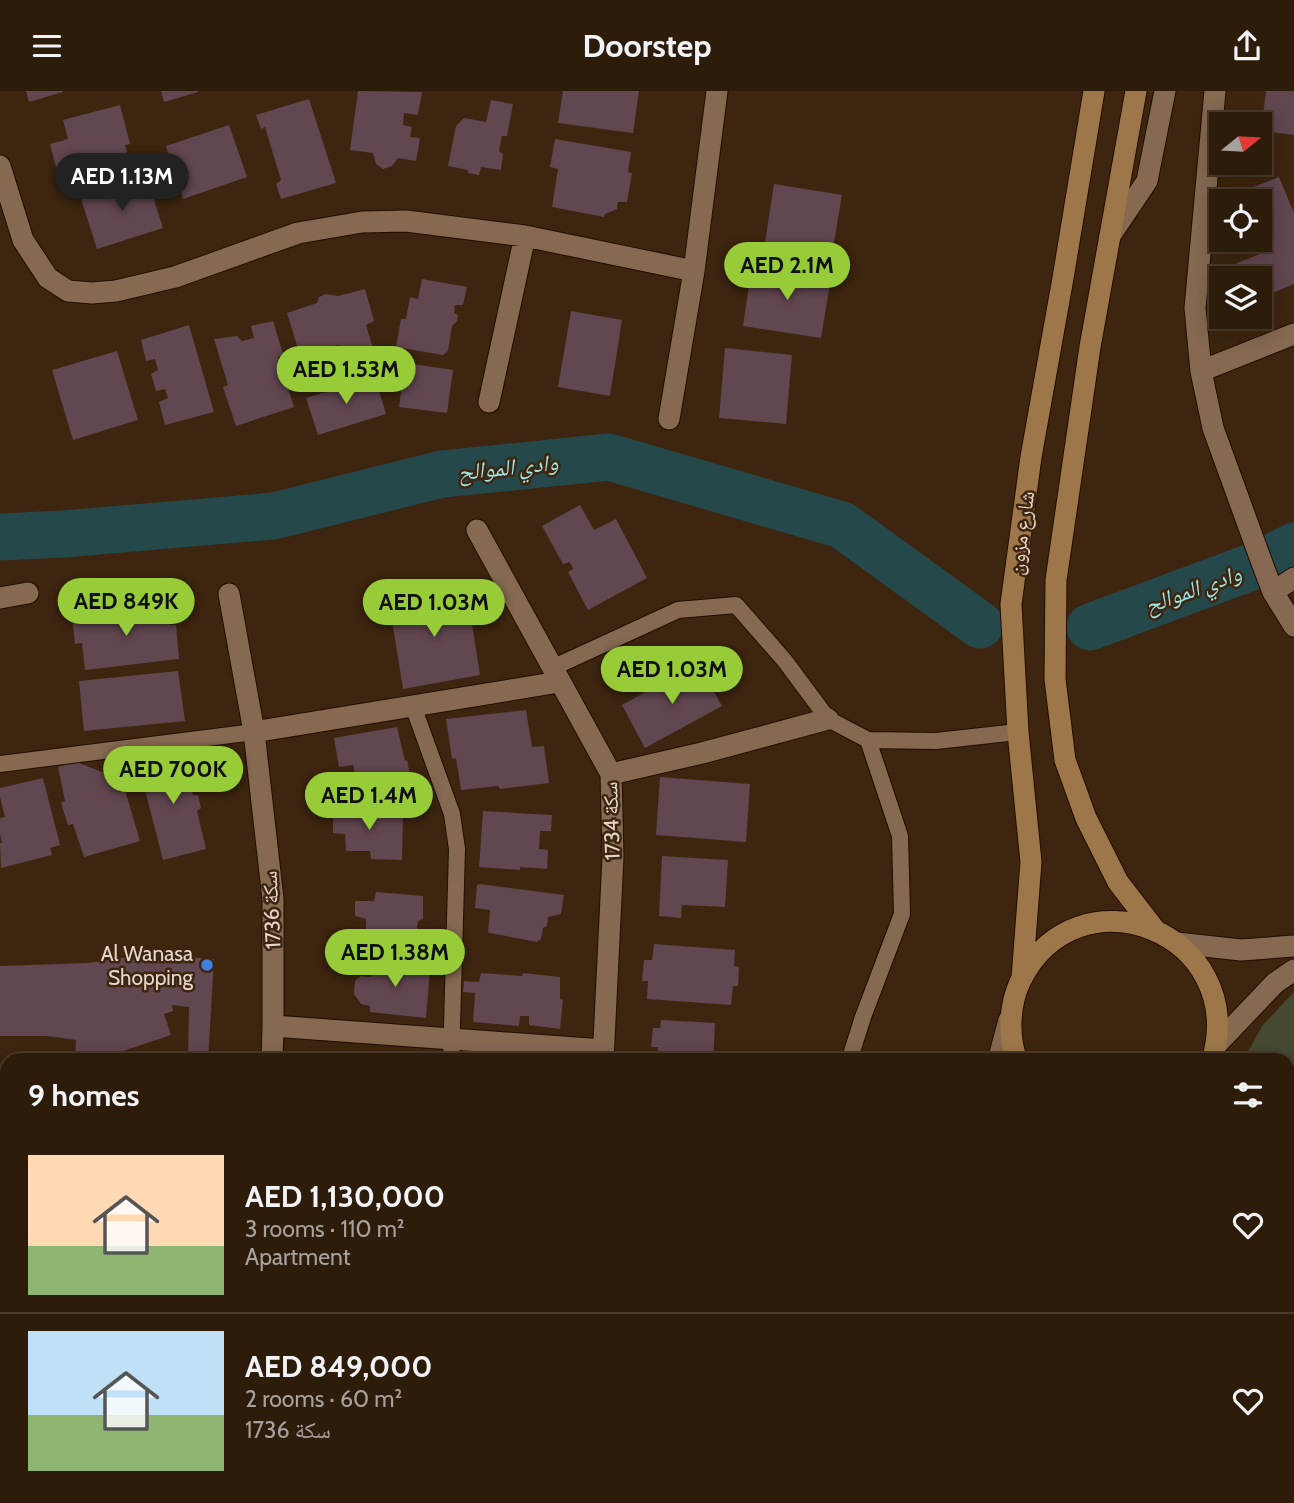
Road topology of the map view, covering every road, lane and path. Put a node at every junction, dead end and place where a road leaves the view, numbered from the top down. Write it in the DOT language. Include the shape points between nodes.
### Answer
graph roads {
  1 [pos="717,91"];
  2 [pos="1094,91"];
  3 [pos="1136,91"];
  4 [pos="1165,91"];
  5 [pos="1215,91"];
  6 [pos="0,166"];
  7 [pos="525,236"];
  8 [pos="1110,236"];
  9 [pos="694,271"];
  10 [pos="1294,334"];
  11 [pos="1201,371"];
  12 [pos="489,402"];
  13 [pos="669,419"];
  14 [pos="477,530"];
  15 [pos="1294,578"];
  16 [pos="1273,592"];
  17 [pos="28,593"];
  18 [pos="229,594"];
  19 [pos="0,597"];
  20 [pos="1294,626"];
  21 [pos="555,675"];
  22 [pos="413,706"];
  23 [pos="828,719"];
  24 [pos="254,732"];
  25 [pos="1018,732"];
  26 [pos="868,740"];
  27 [pos="0,764"];
  28 [pos="611,774"];
  29 [pos="1155,930"];
  30 [pos="1177,943"];
  31 [pos="1294,946"];
  32 [pos="1294,970"];
  33 [pos="1022,978"];
  34 [pos="1012,1011"];
  35 [pos="273,1026"];
  36 [pos="452,1050"];
  37 [pos="272,1053"];
  38 [pos="543,1053"];
  39 [pos="603,1053"];
  40 [pos="852,1053"];
  41 [pos="1000,1053"];
  42 [pos="1015,1053"];
  43 [pos="1214,1053"];
  44 [pos="1216,1053"];
  1 -- 9 [label="street"];
  2 -- 25 [label="main road, شارع مزون" via="1031,457 1011,604"];
  3 -- 8 [label="main road, شارع مزون"];
  4 -- 8 [label="street" via="1147,181"];
  5 -- 11 [label="street" via="1195,308"];
  6 -- 7 [label="street" via="23,240 48,278 68,291 116,291 175,277 298,233 362,222 407,221"];
  7 -- 9 [label="street"];
  7 -- 12 [label="street"];
  8 -- 29 [label="main road, شارع مزون" via="1056,580 1055,679 1065,760 1086,818 1118,882"];
  9 -- 13 [label="street"];
  10 -- 11 [label="street"];
  11 -- 16 [label="street" via="1213,428"];
  14 -- 21 [label="street, سكة 1734"];
  15 -- 16 [label="street"];
  16 -- 20 [label="street"];
  17 -- 19 [label="street"];
  18 -- 24 [label="street, سكة 1736"];
  21 -- 22 [label="street"];
  21 -- 23 [label="lane" via="678,610 736,605"];
  21 -- 28 [label="street, سكة 1734"];
  22 -- 24 [label="street"];
  22 -- 36 [label="lane" via="452,814 457,849"];
  23 -- 26 [label="lane"];
  23 -- 28 [label="street"];
  24 -- 27 [label="lane"];
  24 -- 35 [label="street, سكة 1736" via="272,899"];
  25 -- 26 [label="lane" via="936,741"];
  25 -- 33 [label="main road, شارع مزون" via="1031,862"];
  26 -- 40 [label="lane" via="900,836 902,914"];
  28 -- 39 [label="street, سكة 1734" via="613,857"];
  29 -- 30 [label="main road"];
  29 -- 33 [label="main road" via="1117,921 1079,928 1046,948"];
  30 -- 31 [label="street" via="1241,950"];
  30 -- 43 [label="main road" via="1203,971 1217,1007"];
  32 -- 44 [label="street" via="1275,983"];
  33 -- 34 [label="main road"];
  34 -- 41 [label="street"];
  34 -- 42 [label="main road"];
  35 -- 36 [label="street"];
  35 -- 37 [label="street, سكة 1736"];
  36 -- 38 [label="street"];
}
